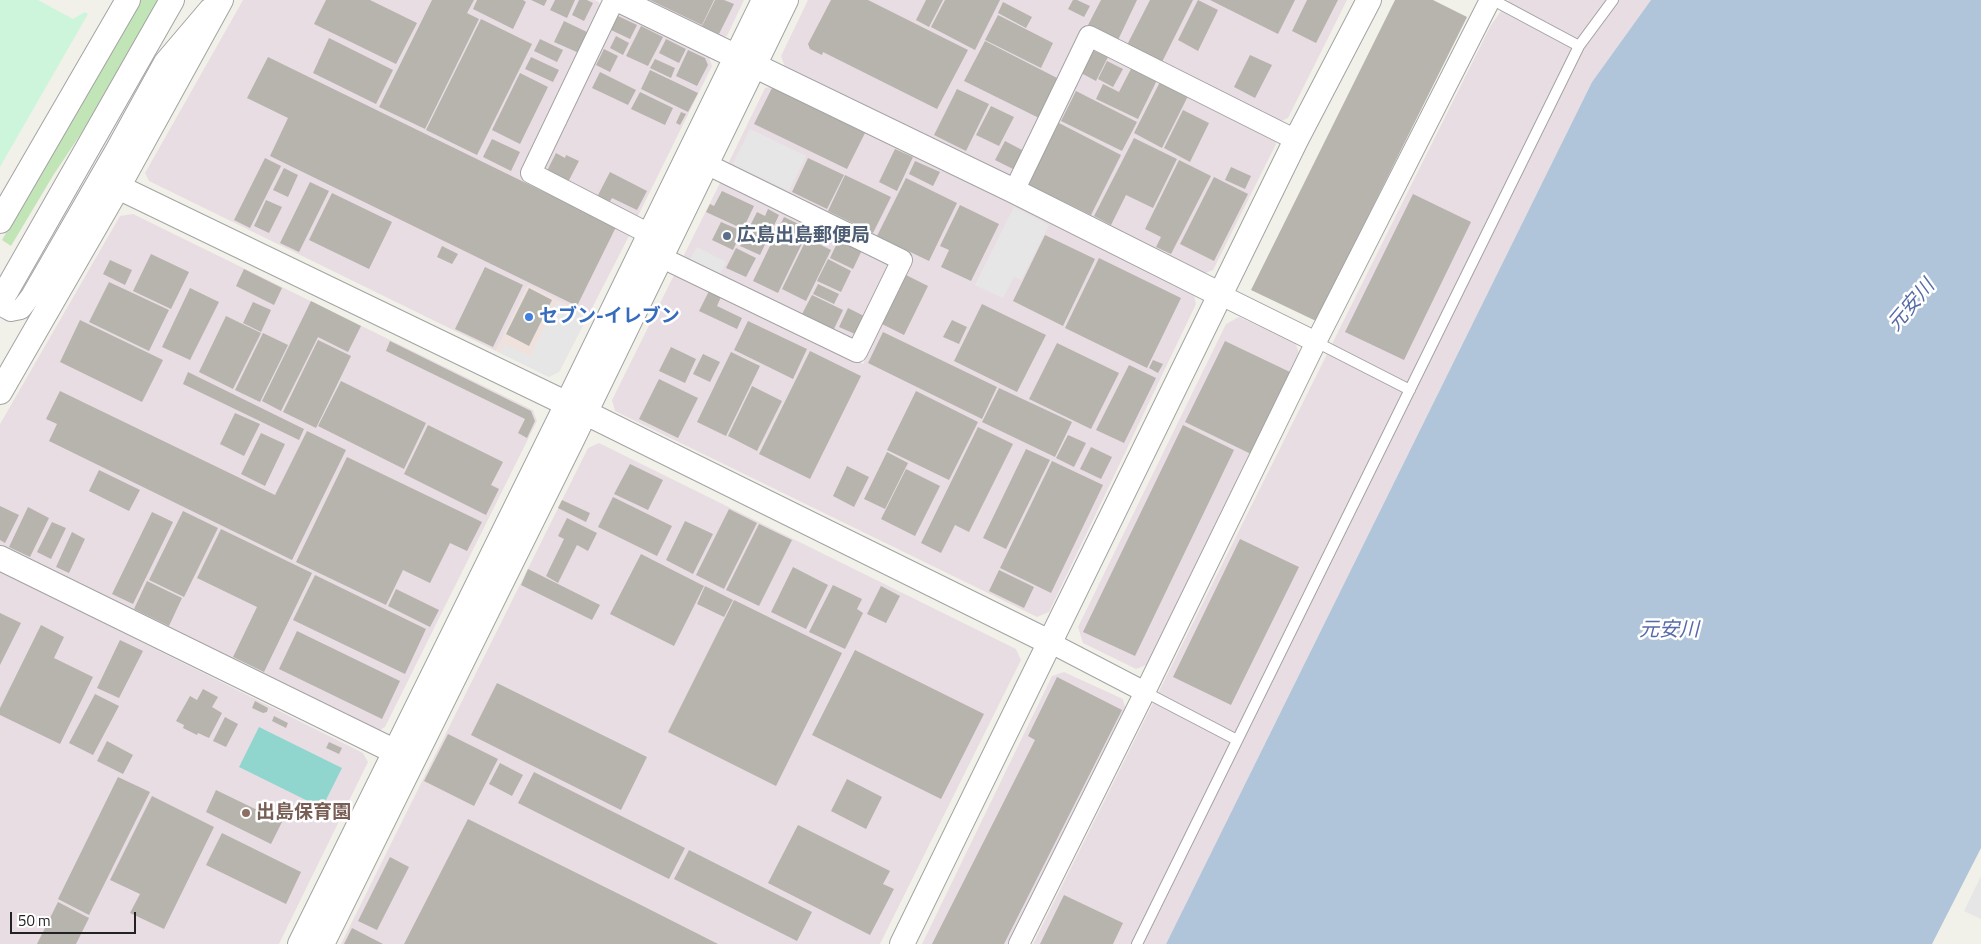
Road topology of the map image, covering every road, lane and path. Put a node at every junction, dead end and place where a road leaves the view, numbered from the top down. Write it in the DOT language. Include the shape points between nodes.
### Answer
graph roads {
  1 [pos="128,0"];
  2 [pos="172,0"];
  3 [pos="217,0"];
  4 [pos="221,0"];
  5 [pos="614,0"];
  6 [pos="619,0"];
  7 [pos="764,0"];
  8 [pos="786,0"];
  9 [pos="1369,0"];
  10 [pos="1492,0"];
  11 [pos="1613,0"];
  12 [pos="1579,46"];
  13 [pos="745,61"];
  14 [pos="1296,140"];
  15 [pos="697,159"];
  16 [pos="118,186"];
  17 [pos="1014,191"];
  18 [pos="0,221"];
  19 [pos="655,246"];
  20 [pos="1221,295"];
  21 [pos="0,303"];
  22 [pos="1316,342"];
  23 [pos="1410,390"];
  24 [pos="0,392"];
  25 [pos="576,408"];
  26 [pos="0,558"];
  27 [pos="1049,642"];
  28 [pos="1145,692"];
  29 [pos="1237,740"];
  30 [pos="404,757"];
  31 [pos="300,944"];
  32 [pos="322,944"];
  33 [pos="902,944"];
  34 [pos="1019,944"];
  35 [pos="1137,944"];
  1 -- 18 [label="street"];
  2 -- 21 [label="street"];
  3 -- 21 [label="street" via="164,62 21,309 11,311"];
  4 -- 16 [label="street"];
  5 -- 19 [label="street" via="531,173"];
  6 -- 13 [label="street"];
  7 -- 13 [label="street"];
  8 -- 13 [label="street"];
  9 -- 14 [label="street"];
  10 -- 12 [label="lane"];
  10 -- 22 [label="street"];
  11 -- 12 [label="lane"];
  12 -- 23 [label="lane"];
  13 -- 15 [label="street"];
  13 -- 17 [label="street"];
  14 -- 17 [label="street" via="1089,36"];
  14 -- 20 [label="street"];
  15 -- 19 [label="street"];
  15 -- 19 [label="street" via="902,260 857,352"];
  16 -- 24 [label="street"];
  16 -- 25 [label="street"];
  17 -- 20 [label="street"];
  19 -- 25 [label="street"];
  20 -- 22 [label="street"];
  20 -- 27 [label="street"];
  22 -- 23 [label="lane"];
  22 -- 28 [label="street"];
  23 -- 29 [label="lane"];
  25 -- 27 [label="street"];
  25 -- 30 [label="street"];
  26 -- 30 [label="street"];
  27 -- 28 [label="street"];
  27 -- 33 [label="street"];
  28 -- 29 [label="lane"];
  28 -- 34 [label="street"];
  29 -- 35 [label="lane"];
  30 -- 31 [label="street"];
  30 -- 32 [label="street"];
}
